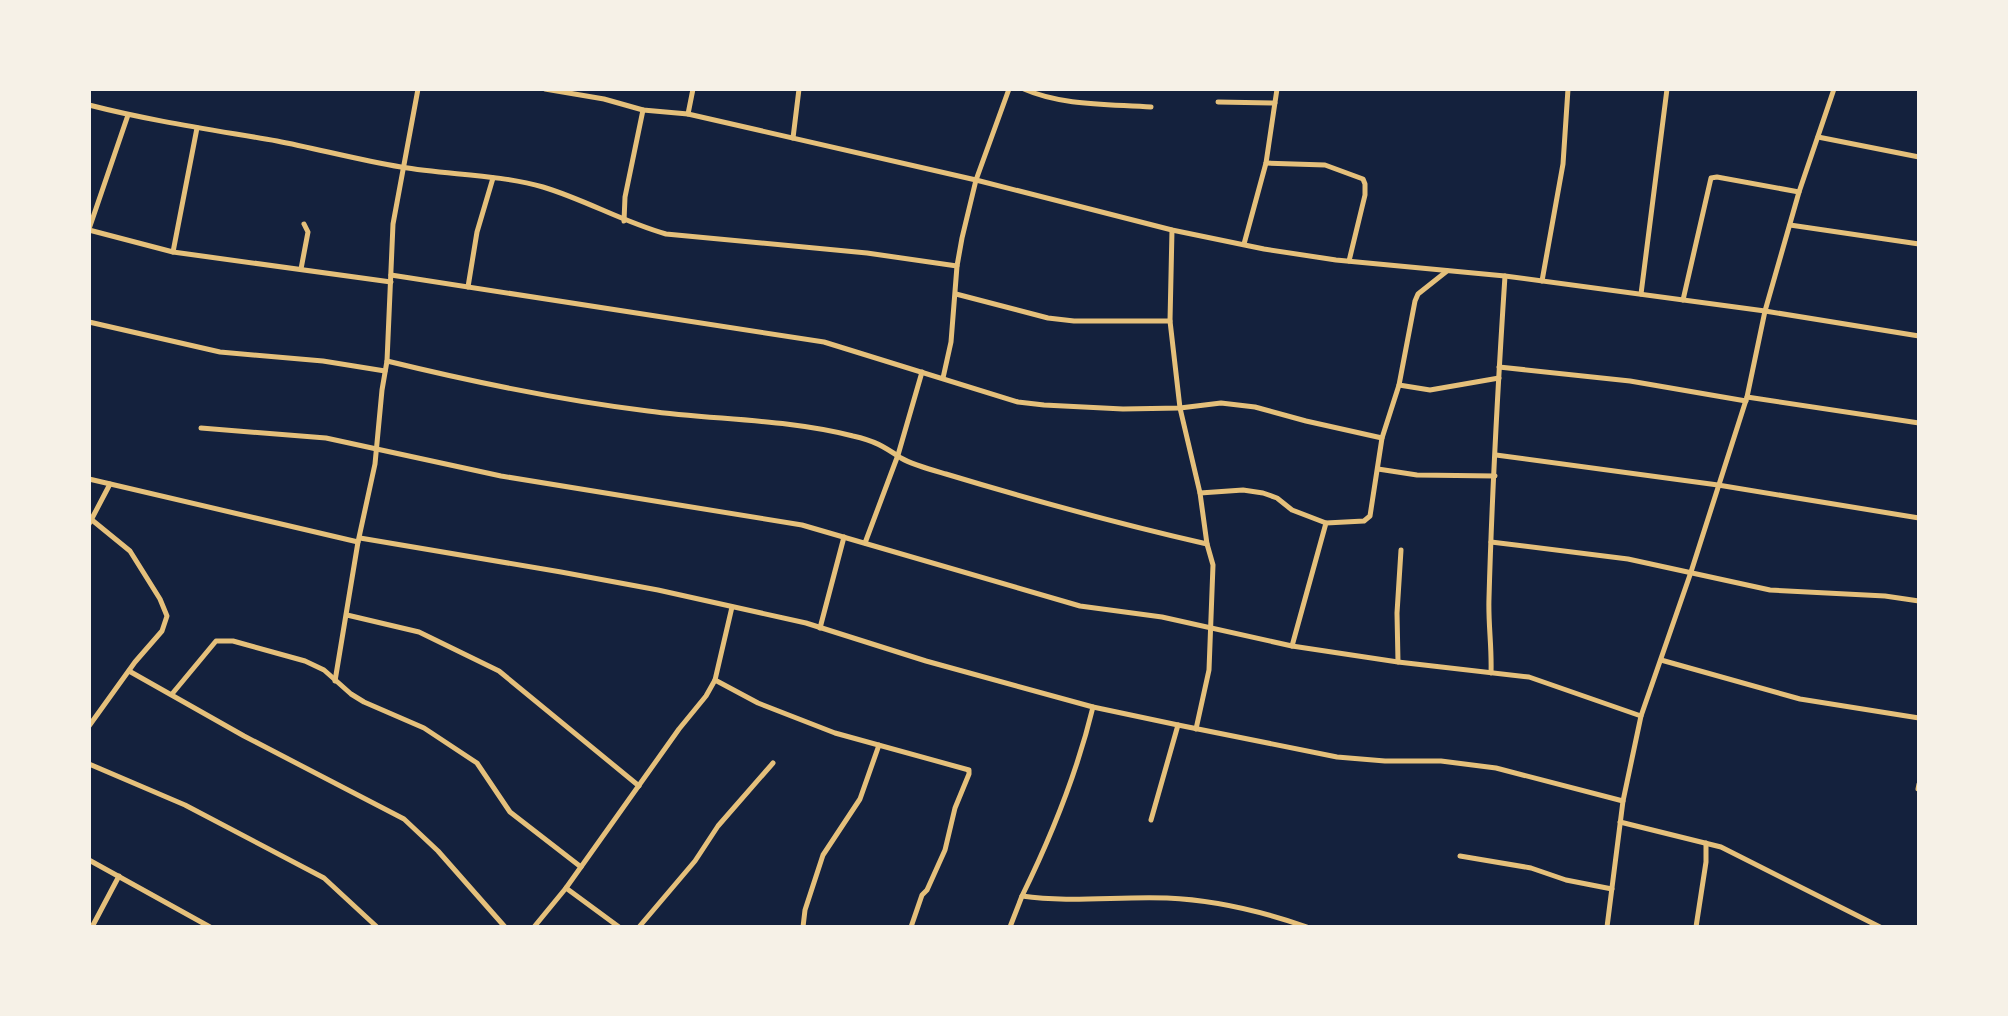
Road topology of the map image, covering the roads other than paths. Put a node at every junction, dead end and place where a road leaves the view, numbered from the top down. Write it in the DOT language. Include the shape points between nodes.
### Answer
graph roads {
  1 [pos="418,89"];
  2 [pos="545,89"];
  3 [pos="605,89"];
  4 [pos="693,89"];
  5 [pos="799,89"];
  6 [pos="1009,89"];
  7 [pos="1024,89"];
  8 [pos="1277,89"];
  9 [pos="1568,89"];
  10 [pos="1667,89"];
  11 [pos="1834,89"];
  12 [pos="604,99"];
  13 [pos="1218,102"];
  14 [pos="1275,103"];
  15 [pos="89,105"];
  16 [pos="1151,107"];
  17 [pos="643,110"];
  18 [pos="688,114"];
  19 [pos="128,115"];
  20 [pos="197,128"];
  21 [pos="1818,137"];
  22 [pos="793,138"];
  23 [pos="1919,157"];
  24 [pos="1266,163"];
  25 [pos="402,167"];
  26 [pos="493,178"];
  27 [pos="976,180"];
  28 [pos="1799,192"];
  29 [pos="624,221"];
  30 [pos="304,224"];
  31 [pos="1790,225"];
  32 [pos="89,230"];
  33 [pos="1172,230"];
  34 [pos="1244,244"];
  35 [pos="1919,244"];
  36 [pos="173,252"];
  37 [pos="1349,261"];
  38 [pos="957,266"];
  39 [pos="301,269"];
  40 [pos="1447,271"];
  41 [pos="1505,276"];
  42 [pos="391,279"];
  43 [pos="1542,281"];
  44 [pos="468,287"];
  45 [pos="956,294"];
  46 [pos="1641,294"];
  47 [pos="1683,300"];
  48 [pos="1765,311"];
  49 [pos="1170,321"];
  50 [pos="89,322"];
  51 [pos="1919,336"];
  52 [pos="387,361"];
  53 [pos="1499,367"];
  54 [pos="385,372"];
  55 [pos="922,372"];
  56 [pos="943,378"];
  57 [pos="1499,378"];
  58 [pos="1399,384"];
  59 [pos="1746,399"];
  60 [pos="1181,408"];
  61 [pos="1919,423"];
  62 [pos="201,428"];
  63 [pos="1382,438"];
  64 [pos="376,450"];
  65 [pos="898,455"];
  66 [pos="1496,455"];
  67 [pos="1378,468"];
  68 [pos="1495,476"];
  69 [pos="89,480"];
  70 [pos="110,484"];
  71 [pos="1718,485"];
  72 [pos="1200,493"];
  73 [pos="1919,518"];
  74 [pos="91,522"];
  75 [pos="1326,523"];
  76 [pos="844,537"];
  77 [pos="359,540"];
  78 [pos="1491,542"];
  79 [pos="865,544"];
  80 [pos="1207,544"];
  81 [pos="1401,550"];
  82 [pos="1691,572"];
  83 [pos="1919,601"];
  84 [pos="732,607"];
  85 [pos="347,615"];
  86 [pos="1212,627"];
  87 [pos="820,628"];
  88 [pos="1292,646"];
  89 [pos="1661,660"];
  90 [pos="1398,662"];
  91 [pos="129,671"];
  92 [pos="1491,673"];
  93 [pos="715,680"];
  94 [pos="335,681"];
  95 [pos="172,694"];
  96 [pos="1093,707"];
  97 [pos="1641,716"];
  98 [pos="1919,719"];
  99 [pos="1178,725"];
  100 [pos="89,726"];
  101 [pos="1196,729"];
  102 [pos="879,745"];
  103 [pos="773,763"];
  104 [pos="89,764"];
  105 [pos="639,786"];
  106 [pos="1623,801"];
  107 [pos="1151,820"];
  108 [pos="1620,822"];
  109 [pos="1706,843"];
  110 [pos="1460,856"];
  111 [pos="89,860"];
  112 [pos="581,867"];
  113 [pos="118,876"];
  114 [pos="566,888"];
  115 [pos="1612,889"];
  116 [pos="1022,896"];
  117 [pos="92,927"];
  118 [pos="210,927"];
  119 [pos="377,927"];
  120 [pos="505,927"];
  121 [pos="534,927"];
  122 [pos="619,927"];
  123 [pos="639,927"];
  124 [pos="803,927"];
  125 [pos="911,927"];
  126 [pos="1010,927"];
  127 [pos="1307,927"];
  128 [pos="1607,927"];
  129 [pos="1696,927"];
  130 [pos="1880,927"];
  1 -- 25 [label="street"];
  2 -- 12 [label="street"];
  3 -- 12 [label="street"];
  4 -- 18 [label="street"];
  5 -- 22 [label="street"];
  6 -- 27 [label="street"];
  7 -- 16 [label="street" via="1063,99"];
  8 -- 14 [label="street"];
  9 -- 43 [label="street" via="1563,164"];
  10 -- 46 [label="street"];
  11 -- 21 [label="street"];
  12 -- 17 [label="street"];
  13 -- 14 [label="street"];
  14 -- 24 [label="street"];
  15 -- 19 [label="street"];
  17 -- 18 [label="street"];
  17 -- 29 [label="street"];
  18 -- 22 [label="street"];
  19 -- 20 [label="street"];
  19 -- 32 [label="street"];
  20 -- 25 [label="street"];
  20 -- 36 [label="street"];
  21 -- 23 [label="street"];
  21 -- 28 [label="street"];
  22 -- 27 [label="street"];
  24 -- 34 [label="street"];
  24 -- 37 [label="street" via="1325,165 1365,181"];
  25 -- 26 [label="street"];
  25 -- 42 [label="street"];
  26 -- 29 [label="street" via="542,187"];
  26 -- 44 [label="street" via="477,232"];
  27 -- 33 [label="street"];
  27 -- 38 [label="street"];
  28 -- 31 [label="street"];
  28 -- 47 [label="street" via="1711,178"];
  29 -- 38 [label="street" via="666,234"];
  30 -- 39 [label="street" via="308,232"];
  31 -- 35 [label="street"];
  31 -- 48 [label="street"];
  32 -- 36 [label="street"];
  33 -- 34 [label="street"];
  33 -- 49 [label="street"];
  34 -- 37 [label="street"];
  36 -- 39 [label="street"];
  37 -- 40 [label="street"];
  38 -- 45 [label="street"];
  39 -- 42 [label="street"];
  40 -- 41 [label="street"];
  40 -- 58 [label="street" via="1415,301"];
  41 -- 43 [label="street"];
  41 -- 53 [label="street"];
  42 -- 44 [label="street"];
  42 -- 52 [label="street"];
  43 -- 46 [label="street"];
  44 -- 55 [label="street" via="824,342"];
  45 -- 49 [label="street" via="1048,318"];
  45 -- 56 [label="street"];
  46 -- 47 [label="street"];
  47 -- 48 [label="street"];
  48 -- 51 [label="street"];
  48 -- 59 [label="street"];
  49 -- 60 [label="street"];
  50 -- 54 [label="street" via="220,352"];
  52 -- 54 [label="street"];
  52 -- 65 [label="street" via="544,396 852,435"];
  53 -- 57 [label="street"];
  53 -- 59 [label="street"];
  54 -- 64 [label="street"];
  55 -- 56 [label="street"];
  55 -- 65 [label="street"];
  56 -- 60 [label="street" via="1007,399 1044,405"];
  57 -- 58 [label="street" via="1430,390"];
  57 -- 66 [label="street"];
  58 -- 63 [label="street"];
  59 -- 61 [label="street"];
  59 -- 71 [label="street"];
  60 -- 63 [label="street" via="1222,403 1255,407"];
  60 -- 72 [label="street"];
  62 -- 64 [label="street" via="326,438"];
  63 -- 67 [label="street"];
  64 -- 76 [label="street" via="501,476 802,525"];
  64 -- 77 [label="street"];
  65 -- 79 [label="street"];
  65 -- 80 [label="street" via="943,473"];
  66 -- 68 [label="street"];
  66 -- 71 [label="street"];
  67 -- 68 [label="street" via="1417,475"];
  67 -- 75 [label="street" via="1368,520"];
  68 -- 78 [label="street"];
  69 -- 70 [label="street"];
  70 -- 74 [label="street"];
  70 -- 77 [label="street"];
  71 -- 73 [label="street"];
  71 -- 82 [label="street"];
  72 -- 75 [label="street" via="1263,494"];
  72 -- 80 [label="street"];
  74 -- 91 [label="street" via="130,551 165,608 162,631"];
  75 -- 88 [label="street"];
  76 -- 79 [label="street"];
  76 -- 87 [label="street"];
  77 -- 84 [label="street" via="561,572"];
  77 -- 85 [label="street"];
  78 -- 82 [label="street" via="1628,559"];
  78 -- 92 [label="street"];
  79 -- 86 [label="street" via="1080,606"];
  80 -- 86 [label="street" via="1213,565"];
  81 -- 90 [label="street"];
  82 -- 83 [label="street" via="1770,590"];
  82 -- 89 [label="street"];
  84 -- 87 [label="street"];
  84 -- 93 [label="street"];
  85 -- 94 [label="street"];
  85 -- 105 [label="street" via="419,632 499,671"];
  86 -- 88 [label="street"];
  86 -- 101 [label="street" via="1209,670"];
  87 -- 96 [label="street"];
  88 -- 90 [label="street"];
  89 -- 97 [label="street"];
  89 -- 98 [label="street" via="1800,699"];
  90 -- 92 [label="street"];
  91 -- 95 [label="street"];
  91 -- 100 [label="street"];
  92 -- 97 [label="street" via="1529,677"];
  93 -- 102 [label="street" via="758,704"];
  93 -- 105 [label="street"];
  94 -- 95 [label="street" via="305,661 225,640 212,644"];
  94 -- 112 [label="street" via="364,702 425,728 477,764 510,812"];
  95 -- 120 [label="street" via="404,819"];
  96 -- 99 [label="street"];
  96 -- 116 [label="street" via="1062,806"];
  97 -- 106 [label="street"];
  99 -- 101 [label="street"];
  99 -- 107 [label="street"];
  101 -- 106 [label="street" via="1336,757 1496,768"];
  102 -- 124 [label="street" via="860,799 823,855"];
  102 -- 125 [label="street" via="969,772 945,850"];
  103 -- 123 [label="street"];
  104 -- 119 [label="street" via="185,805 324,878"];
  105 -- 112 [label="street"];
  106 -- 108 [label="street"];
  108 -- 109 [label="street"];
  108 -- 115 [label="street"];
  109 -- 129 [label="street"];
  109 -- 130 [label="street"];
  110 -- 115 [label="street"];
  111 -- 113 [label="street"];
  112 -- 114 [label="street"];
  113 -- 117 [label="street"];
  113 -- 118 [label="street"];
  114 -- 121 [label="street"];
  114 -- 122 [label="street"];
  115 -- 128 [label="street"];
  116 -- 126 [label="street"];
  116 -- 127 [label="street" via="1167,898 1228,904"];
}
